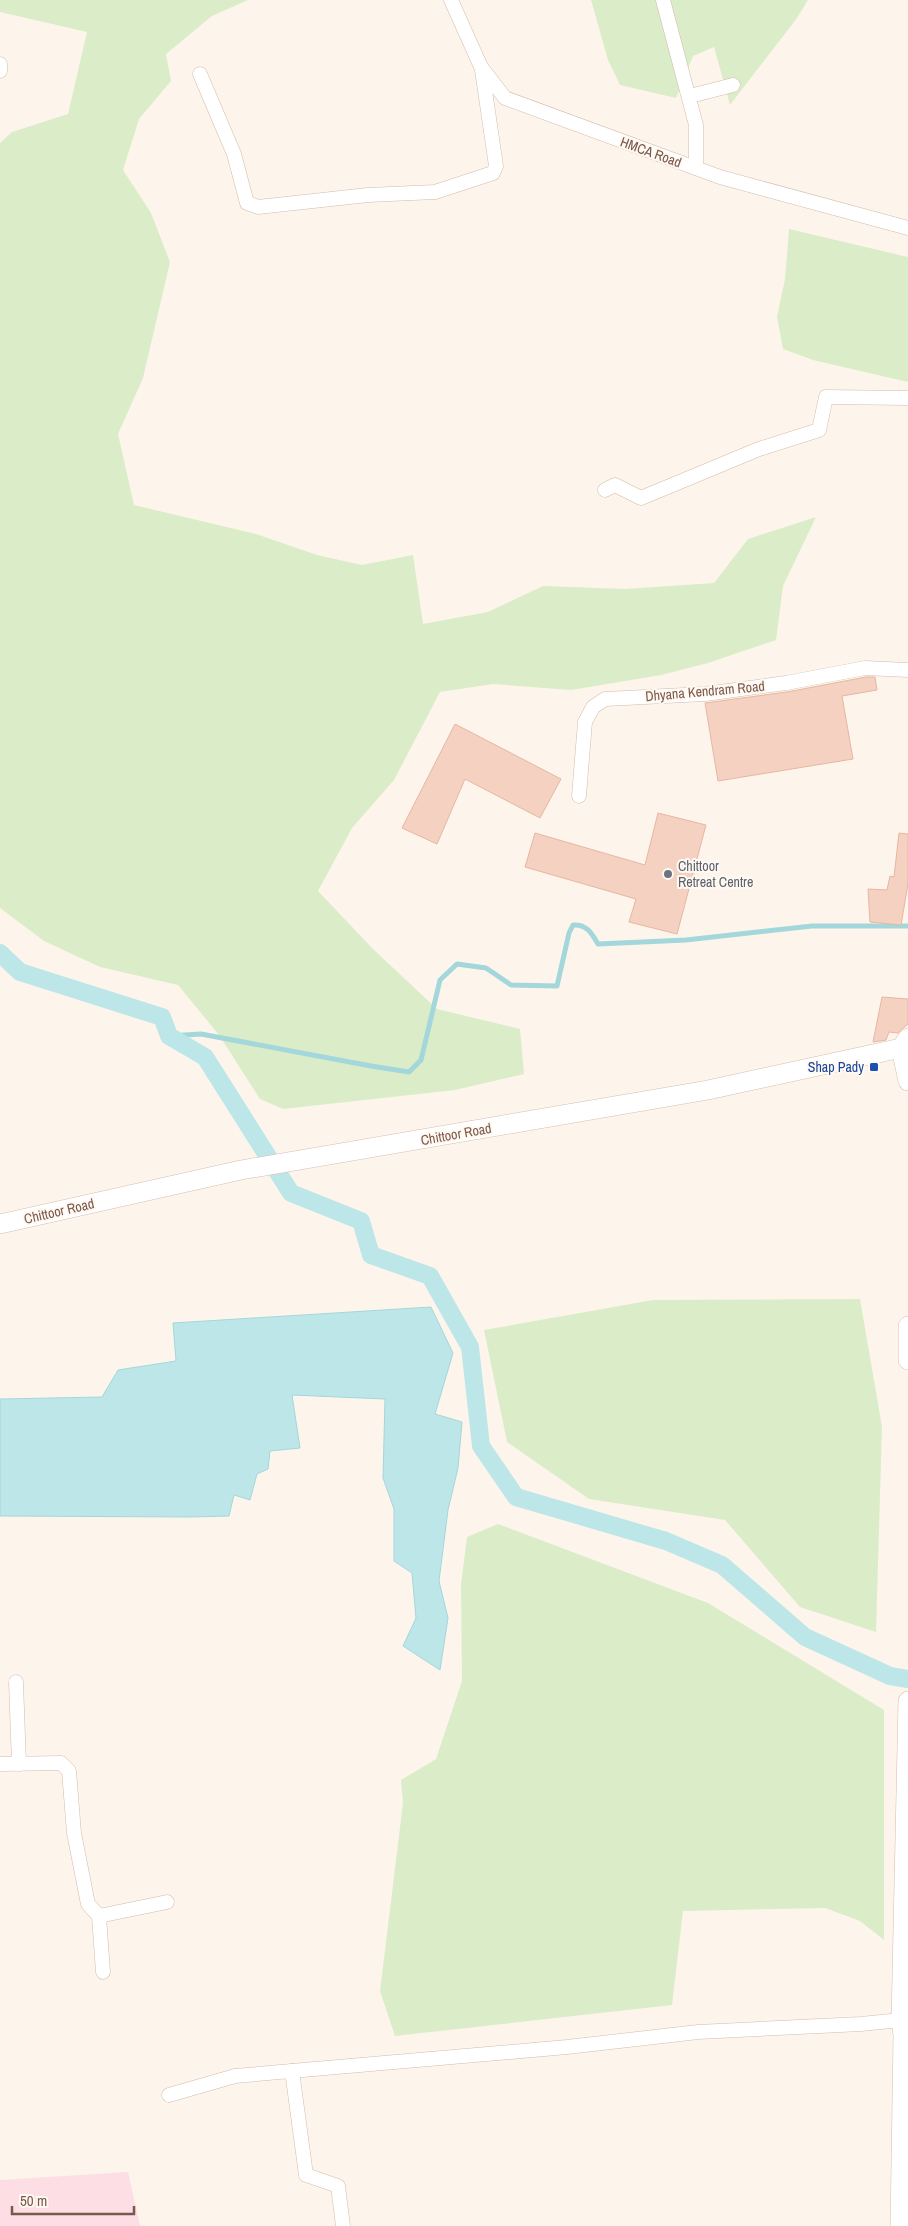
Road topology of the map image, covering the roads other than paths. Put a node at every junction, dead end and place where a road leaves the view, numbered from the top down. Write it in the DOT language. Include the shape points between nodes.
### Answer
graph roads {
  1 [pos="451,0"];
  2 [pos="663,0"];
  3 [pos="0,64"];
  4 [pos="481,67"];
  5 [pos="0,71"];
  6 [pos="200,74"];
  7 [pos="733,85"];
  8 [pos="690,96"];
  9 [pos="696,168"];
  10 [pos="908,228"];
  11 [pos="908,398"];
  12 [pos="605,490"];
  13 [pos="908,670"];
  14 [pos="579,796"];
  15 [pos="904,1043"];
  16 [pos="908,1081"];
  17 [pos="0,1224"];
  18 [pos="908,1326"];
  19 [pos="908,1332"];
  20 [pos="908,1360"];
  21 [pos="16,1682"];
  22 [pos="908,1700"];
  23 [pos="0,1764"];
  24 [pos="19,1764"];
  25 [pos="166,1902"];
  26 [pos="99,1916"];
  27 [pos="103,1972"];
  28 [pos="901,2020"];
  29 [pos="292,2071"];
  30 [pos="169,2095"];
  31 [pos="904,2138"];
  32 [pos="343,2226"];
  33 [pos="900,2226"];
  1 -- 4 [label="street, HMCA Road"];
  2 -- 8 [label="street"];
  3 -- 5 [label="street"];
  4 -- 6 [label="street" via="496,166 493,173 435,192 368,195 258,207 248,203 234,154"];
  4 -- 9 [label="street, HMCA Road" via="505,98"];
  7 -- 8 [label="street"];
  8 -- 9 [label="street" via="696,125"];
  9 -- 10 [label="street, HMCA Road"];
  11 -- 12 [label="street" via="826,397 819,430 759,449 641,498 615,485"];
  13 -- 14 [label="street, Dhyana Kendram Road" via="865,668 705,694 605,698 593,707 585,722"];
  15 -- 16 [label="main road"];
  15 -- 17 [label="main road, Chittoor Road" via="708,1090 241,1170"];
  18 -- 19 [label="main road"];
  19 -- 20 [label="main road"];
  21 -- 24 [label="street"];
  22 -- 28 [label="main road"];
  23 -- 24 [label="street"];
  24 -- 26 [label="street" via="61,1764 69,1771 74,1833 83,1880 88,1904"];
  25 -- 26 [label="street"];
  26 -- 27 [label="street"];
  28 -- 29 [label="street" via="698,2032 568,2048"];
  28 -- 31 [label="main road"];
  29 -- 30 [label="street" via="235,2076"];
  29 -- 32 [label="street" via="306,2175 338,2186"];
  31 -- 33 [label="main road"];
}
